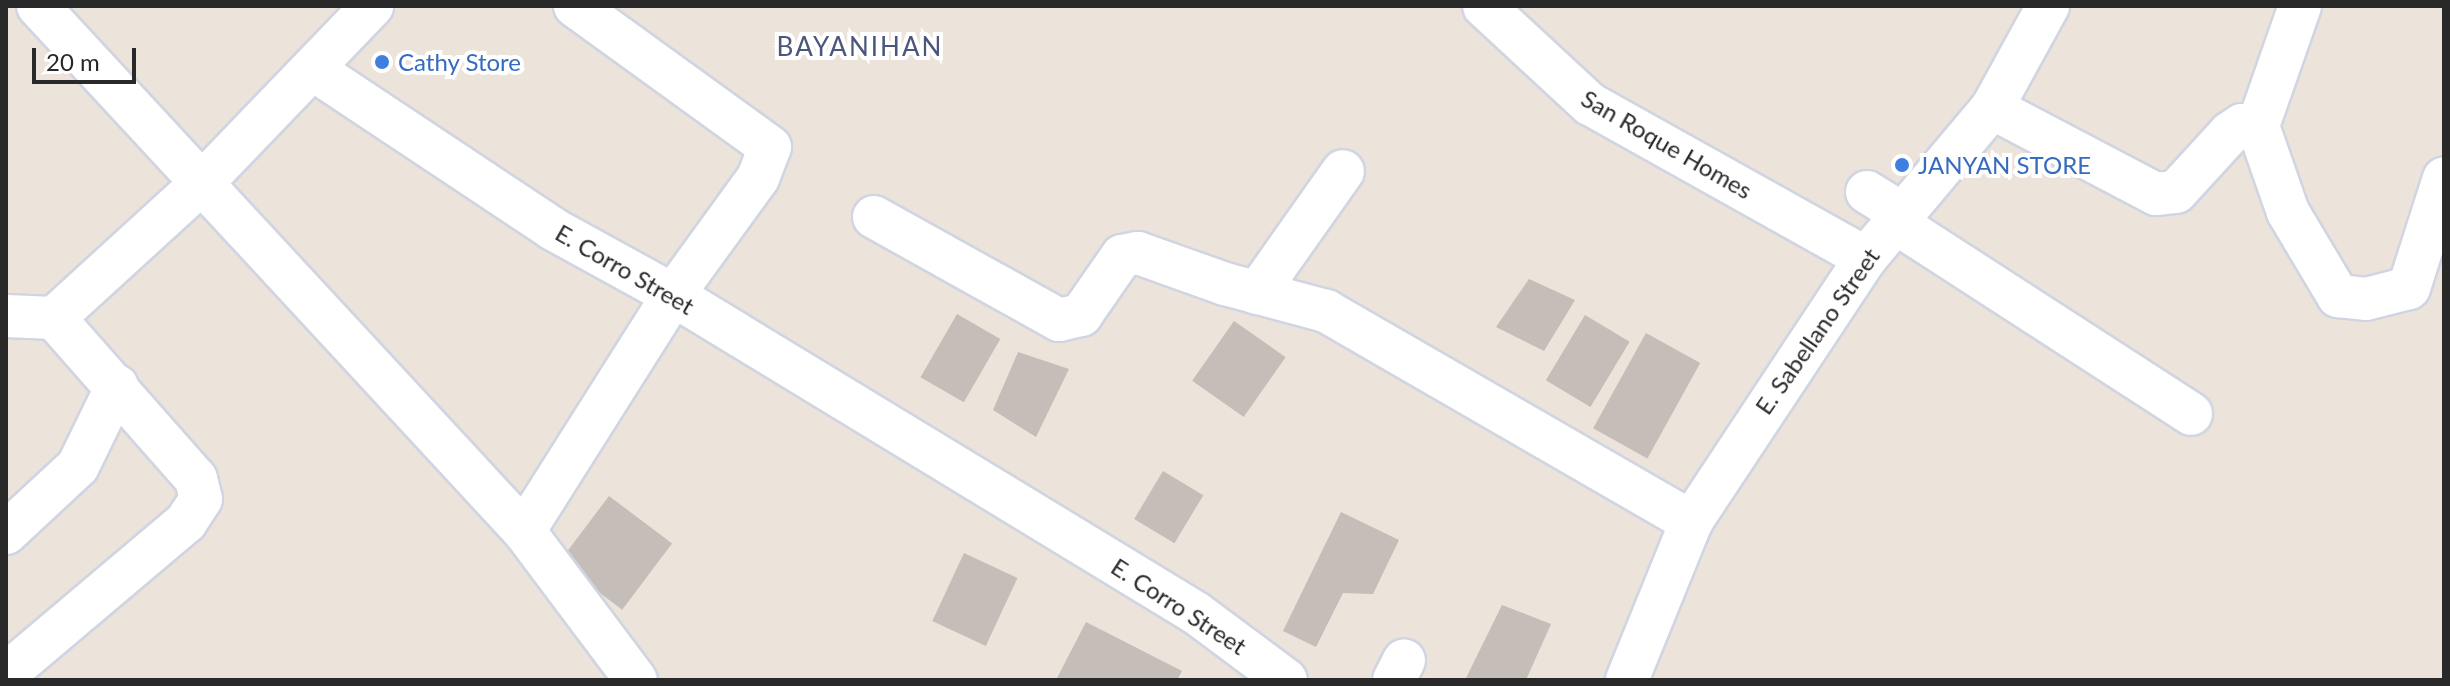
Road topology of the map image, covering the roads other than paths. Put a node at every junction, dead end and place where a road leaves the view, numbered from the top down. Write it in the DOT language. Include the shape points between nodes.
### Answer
graph roads {
  1 [pos="38,6"];
  2 [pos="372,6"];
  3 [pos="575,6"];
  4 [pos="1484,6"];
  5 [pos="2048,6"];
  6 [pos="2300,6"];
  7 [pos="314,70"];
  8 [pos="1992,108"];
  9 [pos="2258,126"];
  10 [pos="1343,171"];
  11 [pos="2444,178"];
  12 [pos="201,184"];
  13 [pos="1887,209"];
  14 [pos="874,217"];
  15 [pos="1866,258"];
  16 [pos="1257,293"];
  17 [pos="673,295"];
  18 [pos="6,316"];
  19 [pos="54,318"];
  20 [pos="117,386"];
  21 [pos="2191,414"];
  22 [pos="1691,522"];
  23 [pos="524,531"];
  24 [pos="6,533"];
  25 [pos="6,674"];
  26 [pos="1276,677"];
  27 [pos="636,680"];
  28 [pos="1627,680"];
  1 -- 12 [label="street"];
  2 -- 7 [label="street"];
  3 -- 17 [label="street" via="770,147 758,178"];
  4 -- 15 [label="street, San Roque Homes" via="1590,104"];
  5 -- 8 [label="street, E. Sabellano Street"];
  6 -- 9 [label="street"];
  7 -- 12 [label="street"];
  7 -- 17 [label="street, E. Corro Street" via="553,229"];
  8 -- 9 [label="street" via="2156,194 2176,192 2230,133 2242,125"];
  8 -- 13 [label="street, E. Sabellano Street"];
  9 -- 11 [label="street" via="2288,212 2338,296 2346,299 2392,296 2409,288"];
  10 -- 16 [label="street"];
  12 -- 19 [label="street"];
  12 -- 23 [label="street"];
  13 -- 15 [label="street, E. Sabellano Street"];
  13 -- 21 [label="street"];
  14 -- 16 [label="street" via="1059,320 1081,315 1122,256 1155,256"];
  15 -- 22 [label="street, E. Sabellano Street"];
  16 -- 22 [label="street" via="1326,311"];
  17 -- 23 [label="street"];
  17 -- 26 [label="street, E. Corro Street" via="1196,613"];
  18 -- 19 [label="street"];
  19 -- 20 [label="street"];
  20 -- 24 [label="street" via="78,466"];
  20 -- 25 [label="street" via="196,479 201,499 186,522"];
  22 -- 28 [label="street, E. Sabellano Street"];
  23 -- 27 [label="street"];
}
